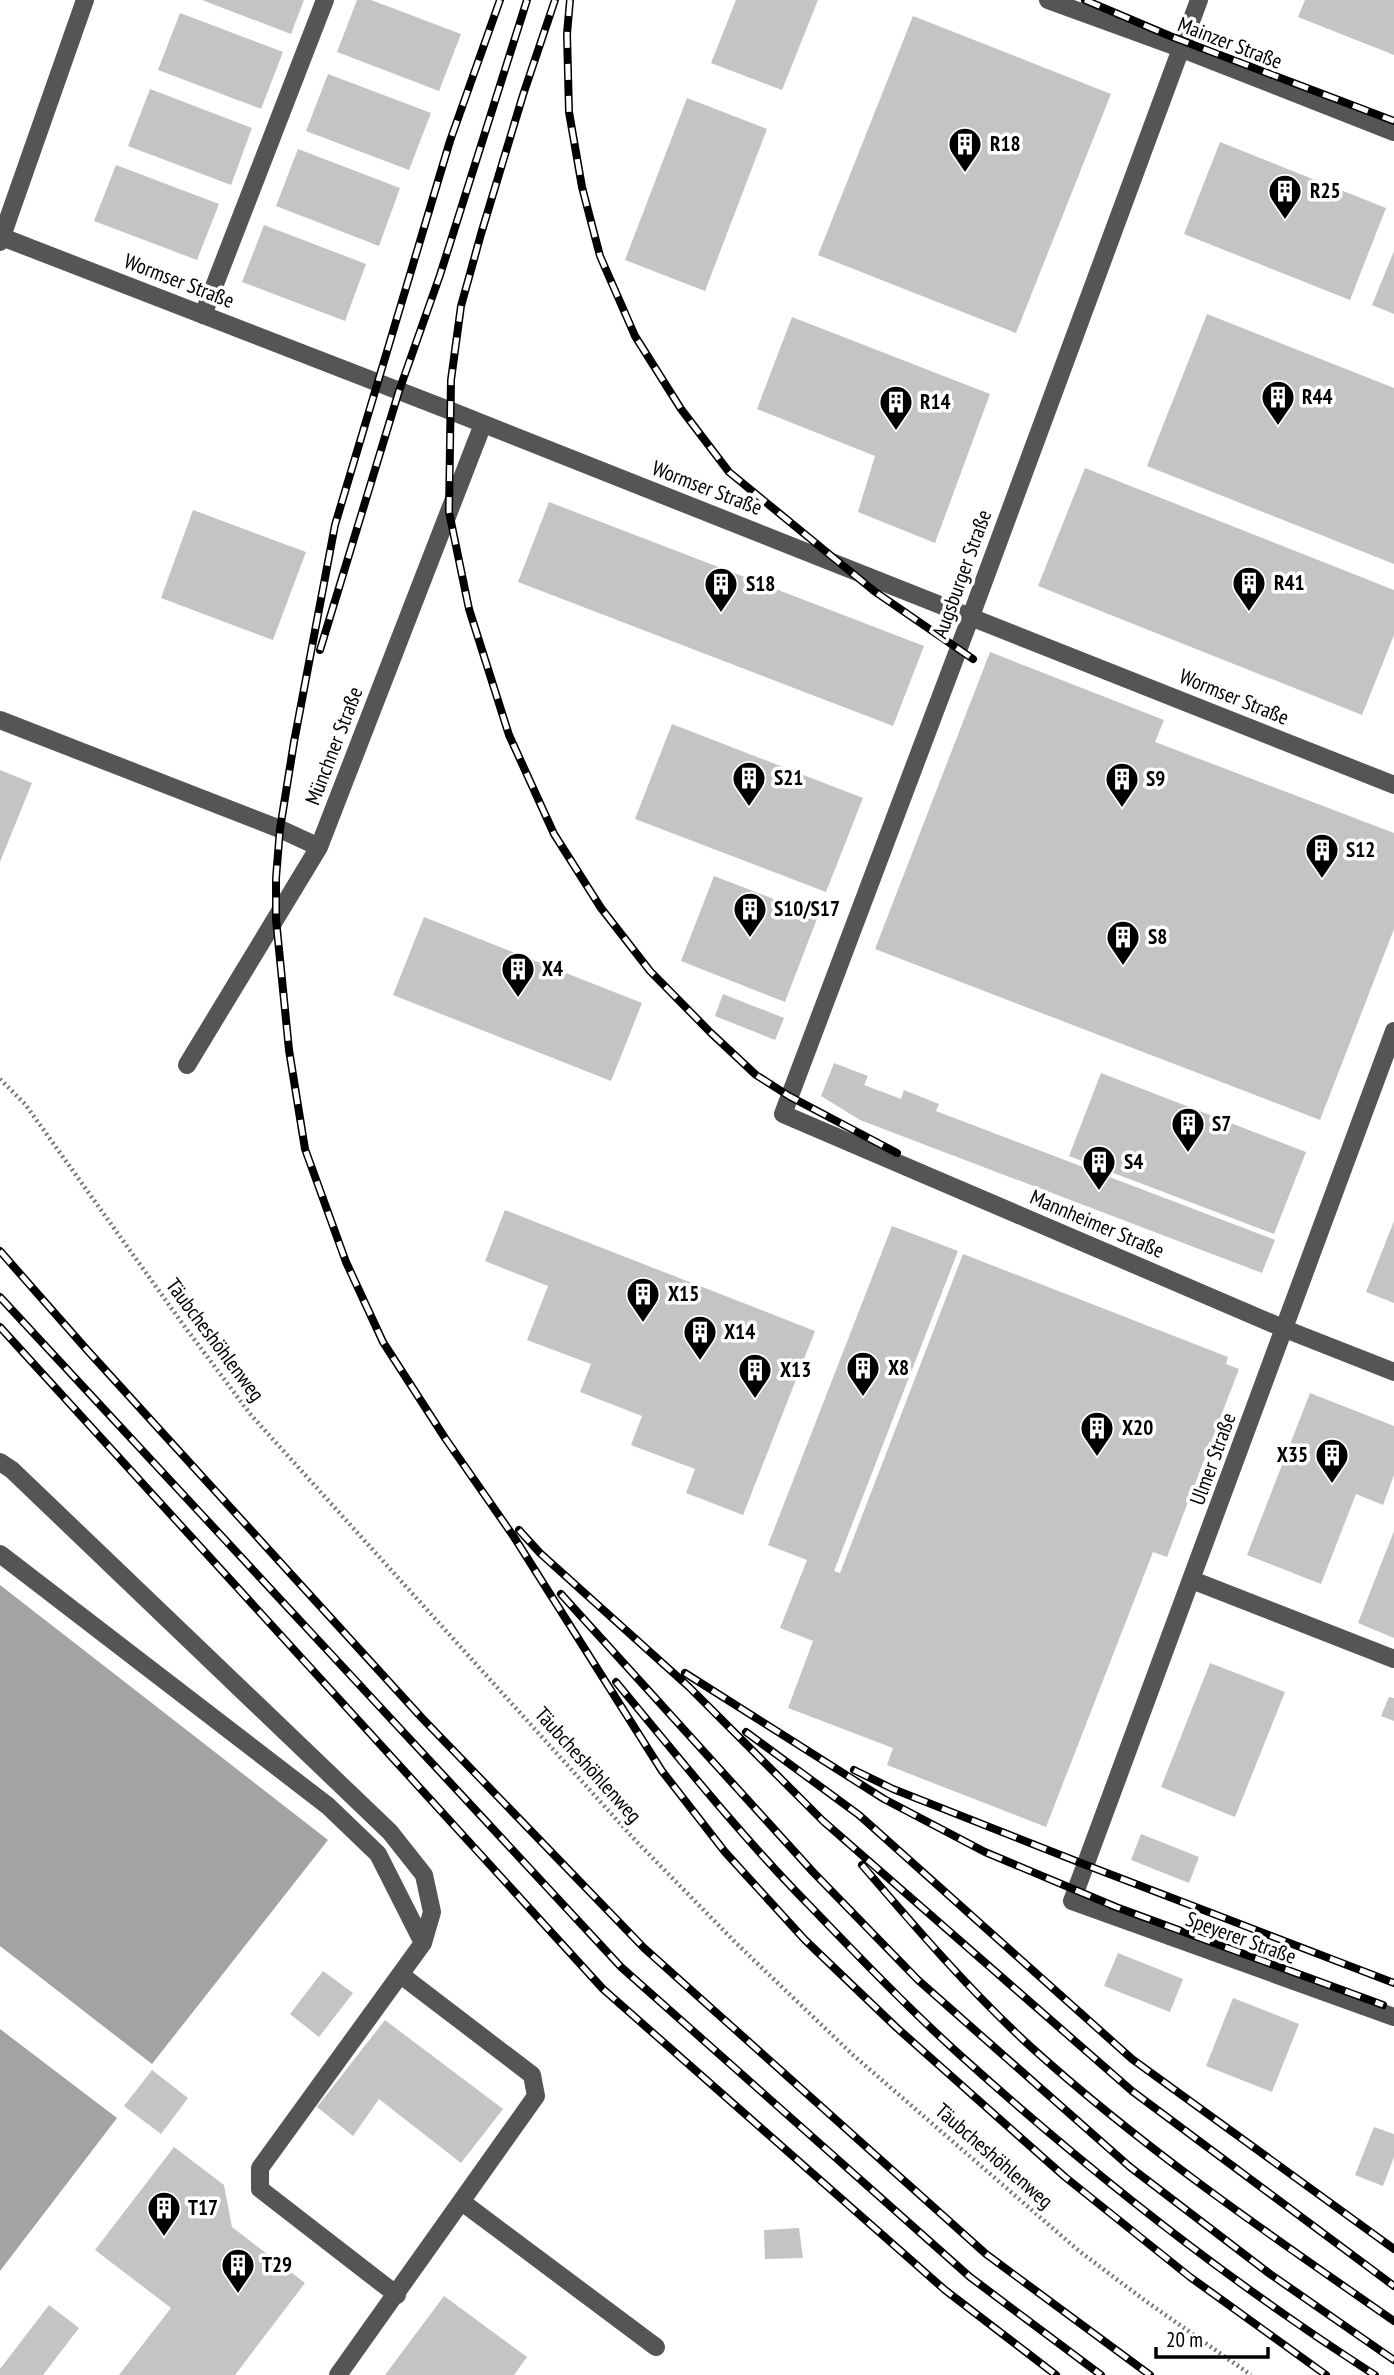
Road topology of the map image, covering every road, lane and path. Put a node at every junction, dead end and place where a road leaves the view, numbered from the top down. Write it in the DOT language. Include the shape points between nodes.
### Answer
graph roads {
  1 [pos="85,0"];
  2 [pos="325,0"];
  3 [pos="1048,0"];
  4 [pos="1199,0"];
  5 [pos="1180,48"];
  6 [pos="1394,132"];
  7 [pos="1,240"];
  8 [pos="203,315"];
  9 [pos="483,424"];
  10 [pos="971,616"];
  11 [pos="0,720"];
  12 [pos="1394,785"];
  13 [pos="319,846"];
  14 [pos="1394,1031"];
  15 [pos="187,1065"];
  16 [pos="0,1079"];
  17 [pos="783,1114"];
  18 [pos="1285,1329"];
  19 [pos="1394,1372"];
  20 [pos="0,1462"];
  21 [pos="0,1554"];
  22 [pos="1192,1580"];
  23 [pos="1394,1659"];
  24 [pos="1072,1901"];
  25 [pos="423,1943"];
  26 [pos="401,1975"];
  27 [pos="1394,2017"];
  28 [pos="462,2202"];
  29 [pos="397,2294"];
  30 [pos="656,2347"];
  31 [pos="338,2375"];
  32 [pos="1251,2375"];
  1 -- 7 [label="lane"];
  2 -- 8 [label="lane"];
  3 -- 5 [label="lane, Mainzer Straße"];
  4 -- 5 [label="lane, Augsburger Straße"];
  5 -- 6 [label="lane, Mainzer Straße"];
  5 -- 10 [label="lane, Augsburger Straße"];
  7 -- 8 [label="lane, Wormser Straße"];
  8 -- 9 [label="lane, Wormser Straße"];
  9 -- 10 [label="lane, Wormser Straße"];
  9 -- 13 [label="lane, Münchner Straße"];
  10 -- 12 [label="lane, Wormser Straße"];
  10 -- 17 [label="lane, Augsburger Straße"];
  11 -- 13 [label="lane"];
  13 -- 15 [label="lane, Münchner Straße"];
  14 -- 18 [label="lane, Ulmer Straße"];
  16 -- 32 [label="path, Täubcheshöhlenweg" via="24,1104 251,1415 644,1850 874,2073 1079,2251"];
  17 -- 18 [label="lane, Mannheimer Straße"];
  18 -- 19 [label="lane, Mannheimer Straße"];
  18 -- 22 [label="lane, Ulmer Straße"];
  20 -- 25 [label="lane" via="390,1832 424,1875 432,1912"];
  21 -- 25 [label="lane" via="328,1806 378,1854"];
  22 -- 23 [label="lane"];
  22 -- 24 [label="lane, Ulmer Straße"];
  24 -- 27 [label="lane, Speyerer Straße"];
  25 -- 26 [label="lane"];
  26 -- 28 [label="lane" via="532,2076 536,2096"];
  26 -- 29 [label="lane" via="260,2168 260,2189"];
  28 -- 29 [label="lane"];
  28 -- 30 [label="lane"];
  29 -- 31 [label="lane"];
}
